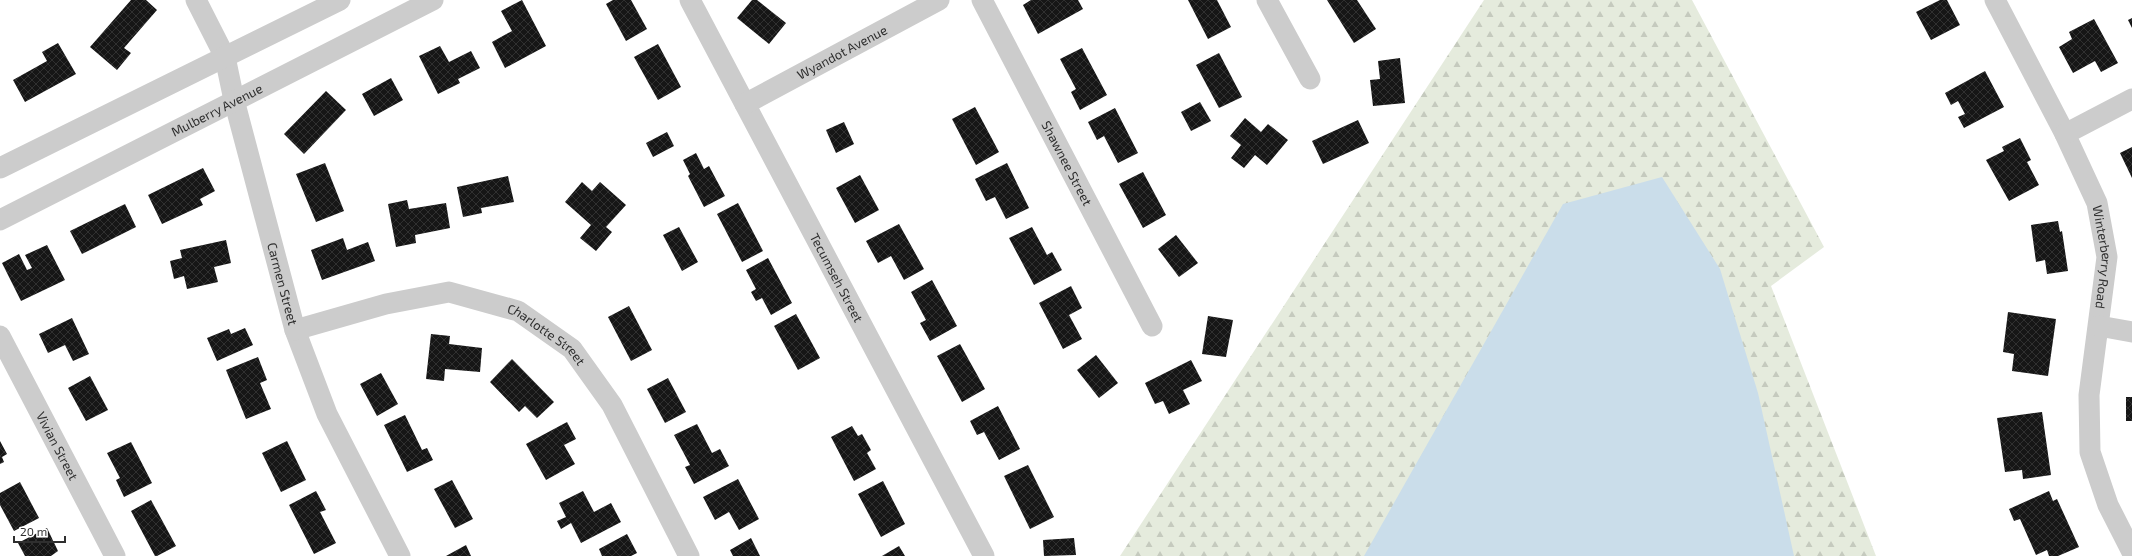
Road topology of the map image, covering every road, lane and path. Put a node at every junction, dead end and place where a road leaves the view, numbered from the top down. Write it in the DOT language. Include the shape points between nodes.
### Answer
graph roads {
  1 [pos="196,0"];
  2 [pos="340,0"];
  3 [pos="433,0"];
  4 [pos="690,0"];
  5 [pos="939,0"];
  6 [pos="982,0"];
  7 [pos="1267,0"];
  8 [pos="1995,0"];
  9 [pos="225,57"];
  10 [pos="1310,78"];
  11 [pos="2132,99"];
  12 [pos="234,100"];
  13 [pos="745,104"];
  14 [pos="2065,134"];
  15 [pos="0,168"];
  16 [pos="0,220"];
  17 [pos="1152,326"];
  18 [pos="2099,326"];
  19 [pos="295,330"];
  20 [pos="2132,332"];
  21 [pos="0,336"];
  22 [pos="2132,552"];
  23 [pos="115,556"];
  24 [pos="400,556"];
  25 [pos="688,556"];
  26 [pos="984,556"];
  1 -- 9 [label="street, Carmen Street"];
  2 -- 9 [label="street"];
  3 -- 12 [label="street, Mulberry Avenue"];
  4 -- 13 [label="street, Tecumseh Street"];
  5 -- 13 [label="street, Wyandot Avenue"];
  6 -- 17 [label="street, Shawnee Street"];
  7 -- 10 [label="street"];
  8 -- 14 [label="street, Winterberry Road"];
  9 -- 12 [label="street, Carmen Street"];
  9 -- 15 [label="street"];
  11 -- 14 [label="street"];
  12 -- 16 [label="street, Mulberry Avenue"];
  12 -- 19 [label="street, Carmen Street"];
  13 -- 26 [label="street, Tecumseh Street"];
  14 -- 18 [label="street, Winterberry Road" via="2097,203 2106,257"];
  18 -- 20 [label="street"];
  18 -- 22 [label="street, Winterberry Road" via="2089,395 2090,452 2108,505"];
  19 -- 24 [label="street, Carmen Street" via="327,414"];
  19 -- 25 [label="street, Charlotte Street" via="386,304 449,292 518,311 572,349 612,405"];
  21 -- 23 [label="street, Vivian Street"];
}
